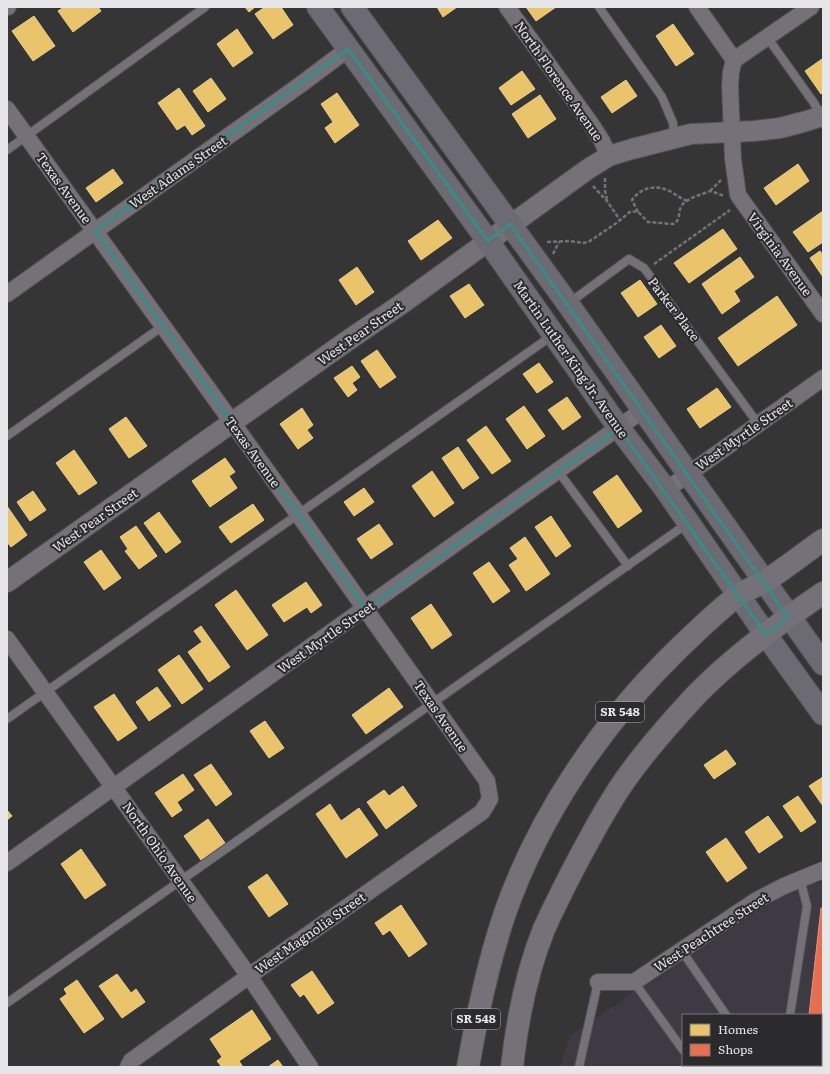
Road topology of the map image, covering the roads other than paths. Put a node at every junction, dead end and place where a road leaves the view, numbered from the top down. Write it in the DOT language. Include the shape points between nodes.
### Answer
graph roads {
  1 [pos="205,7"];
  2 [pos="318,7"];
  3 [pos="352,7"];
  4 [pos="507,7"];
  5 [pos="599,7"];
  6 [pos="697,7"];
  7 [pos="811,7"];
  8 [pos="767,37"];
  9 [pos="348,49"];
  10 [pos="734,60"];
  11 [pos="7,109"];
  12 [pos="823,117"];
  13 [pos="733,132"];
  14 [pos="26,136"];
  15 [pos="675,138"];
  16 [pos="7,150"];
  17 [pos="609,156"];
  18 [pos="510,224"];
  19 [pos="95,231"];
  20 [pos="488,241"];
  21 [pos="7,294"];
  22 [pos="568,304"];
  23 [pos="823,314"];
  24 [pos="163,326"];
  25 [pos="554,334"];
  26 [pos="823,378"];
  27 [pos="644,410"];
  28 [pos="232,422"];
  29 [pos="759,424"];
  30 [pos="619,428"];
  31 [pos="7,436"];
  32 [pos="558,471"];
  33 [pos="688,474"];
  34 [pos="666,490"];
  35 [pos="298,514"];
  36 [pos="689,523"];
  37 [pos="823,540"];
  38 [pos="628,566"];
  39 [pos="7,582"];
  40 [pos="764,582"];
  41 [pos="823,593"];
  42 [pos="738,595"];
  43 [pos="366,609"];
  44 [pos="788,617"];
  45 [pos="766,635"];
  46 [pos="7,639"];
  47 [pos="823,664"];
  48 [pos="45,692"];
  49 [pos="433,704"];
  50 [pos="823,714"];
  51 [pos="7,719"];
  52 [pos="114,787"];
  53 [pos="490,799"];
  54 [pos="7,862"];
  55 [pos="823,870"];
  56 [pos="800,879"];
  57 [pos="181,882"];
  58 [pos="682,951"];
  59 [pos="249,976"];
  60 [pos="598,982"];
  61 [pos="634,982"];
  62 [pos="7,1003"];
  63 [pos="725,1014"];
  64 [pos="790,1014"];
  65 [pos="682,1049"];
  66 [pos="128,1067"];
  67 [pos="310,1067"];
  68 [pos="468,1067"];
  69 [pos="512,1067"];
  70 [pos="579,1067"];
  1 -- 14 [label="lane"];
  2 -- 9 [label="main road, Martin Luther King Jr. Avenue"];
  3 -- 18 [label="main road"];
  4 -- 17 [label="street, North Florence Avenue" via="591,124"];
  5 -- 15 [label="lane" via="662,97 673,123"];
  6 -- 10 [label="street"];
  7 -- 8 [label="street"];
  8 -- 10 [label="street"];
  8 -- 12 [label="lane"];
  9 -- 19 [label="street, West Adams Street"];
  9 -- 20 [label="main road, Martin Luther King Jr. Avenue"];
  10 -- 13 [label="street" via="730,86"];
  11 -- 14 [label="street, Texas Avenue"];
  12 -- 13 [label="street, West Pear Street" via="780,128"];
  13 -- 15 [label="street, West Pear Street" via="691,134"];
  13 -- 23 [label="street, Virginia Avenue" via="732,200"];
  14 -- 16 [label="lane"];
  14 -- 19 [label="street, Texas Avenue"];
  15 -- 17 [label="street, West Pear Street"];
  17 -- 18 [label="street, West Pear Street"];
  18 -- 20 [label="street, West Pear Street"];
  18 -- 22 [label="main road"];
  19 -- 21 [label="street, West Adams Street"];
  19 -- 24 [label="street, Texas Avenue"];
  20 -- 25 [label="main road, Martin Luther King Jr. Avenue"];
  20 -- 28 [label="street, West Pear Street"];
  22 -- 27 [label="main road"];
  22 -- 29 [label="lane, Parker Place" via="629,259 644,268"];
  24 -- 28 [label="street, Texas Avenue"];
  24 -- 31 [label="lane"];
  25 -- 30 [label="main road, Martin Luther King Jr. Avenue"];
  25 -- 35 [label="lane"];
  26 -- 29 [label="street, West Myrtle Street"];
  27 -- 30 [label="street, West Myrtle Street"];
  27 -- 33 [label="main road"];
  28 -- 35 [label="street, Texas Avenue"];
  28 -- 39 [label="street, West Pear Street"];
  29 -- 33 [label="street, West Myrtle Street"];
  30 -- 32 [label="street, West Myrtle Street"];
  30 -- 34 [label="main road, Martin Luther King Jr. Avenue"];
  32 -- 38 [label="lane"];
  32 -- 43 [label="street, West Myrtle Street"];
  33 -- 34 [label="street, West Myrtle Street"];
  33 -- 40 [label="main road"];
  34 -- 36 [label="main road, Martin Luther King Jr. Avenue"];
  35 -- 43 [label="street, Texas Avenue"];
  35 -- 48 [label="lane"];
  36 -- 38 [label="lane"];
  36 -- 42 [label="main road, Martin Luther King Jr. Avenue"];
  37 -- 40 [label="main road, SR 548"];
  38 -- 49 [label="lane"];
  40 -- 42 [label="main road, SR 548"];
  40 -- 44 [label="main road"];
  41 -- 44 [label="main road, SR 548"];
  42 -- 45 [label="main road, Martin Luther King Jr. Avenue"];
  42 -- 68 [label="main road, SR 548" via="659,668 622,710 585,758 556,804 530,853 506,912 488,971"];
  43 -- 49 [label="street, Texas Avenue"];
  43 -- 52 [label="street, West Myrtle Street"];
  44 -- 45 [label="main road, SR 548"];
  44 -- 47 [label="main road"];
  45 -- 50 [label="main road, Martin Luther King Jr. Avenue"];
  45 -- 69 [label="main road, SR 548" via="697,694 624,781 597,825 544,930 527,983"];
  46 -- 48 [label="street, North Ohio Avenue"];
  48 -- 51 [label="lane"];
  48 -- 52 [label="street, North Ohio Avenue"];
  49 -- 53 [label="street, Texas Avenue" via="487,781"];
  49 -- 57 [label="lane"];
  52 -- 54 [label="street, West Myrtle Street"];
  52 -- 57 [label="street, North Ohio Avenue"];
  53 -- 59 [label="street, West Magnolia Street" via="482,812"];
  55 -- 56 [label="street, West Peachtree Street"];
  56 -- 58 [label="street, West Peachtree Street" via="757,900"];
  56 -- 64 [label="lane" via="807,906"];
  57 -- 59 [label="street, North Ohio Avenue"];
  57 -- 62 [label="lane"];
  58 -- 61 [label="street, West Peachtree Street"];
  58 -- 63 [label="lane"];
  59 -- 66 [label="street, West Magnolia Street" via="131,1061"];
  59 -- 67 [label="street, North Ohio Avenue"];
  60 -- 61 [label="street"];
  60 -- 70 [label="lane"];
  61 -- 65 [label="lane"];
}
